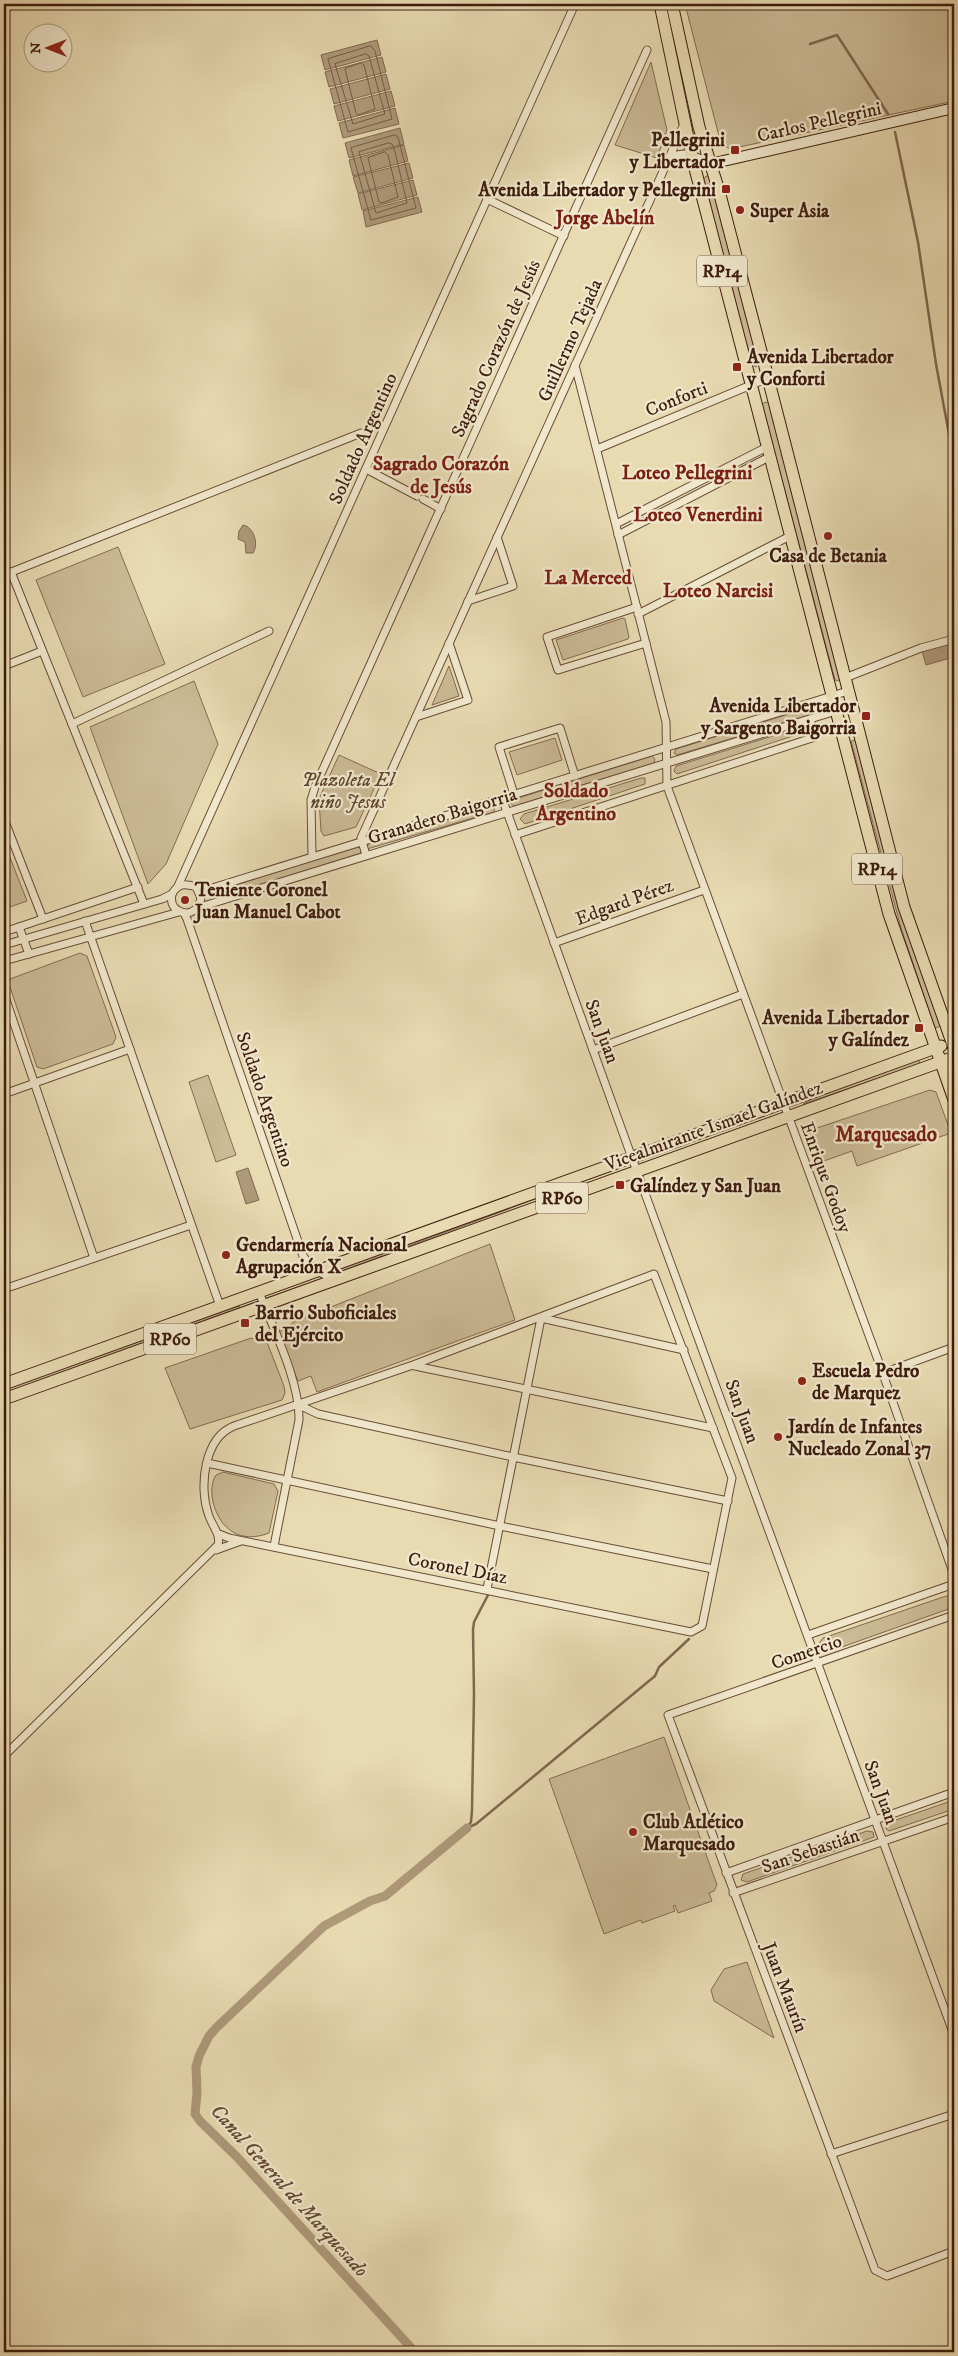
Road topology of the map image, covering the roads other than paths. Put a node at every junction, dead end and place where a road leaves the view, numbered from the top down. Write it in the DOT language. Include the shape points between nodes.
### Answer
graph roads {
  1 [pos="575,4"];
  2 [pos="660,4"];
  3 [pos="672,4"];
  4 [pos="647,50"];
  5 [pos="954,108"];
  6 [pos="684,124"];
  7 [pos="670,156"];
  8 [pos="692,157"];
  9 [pos="710,164"];
  10 [pos="487,199"];
  11 [pos="564,236"];
  12 [pos="575,364"];
  13 [pos="768,378"];
  14 [pos="752,384"];
  15 [pos="361,433"];
  16 [pos="597,449"];
  17 [pos="770,451"];
  18 [pos="366,469"];
  19 [pos="441,509"];
  20 [pos="616,524"];
  21 [pos="618,534"];
  22 [pos="792,535"];
  23 [pos="497,537"];
  24 [pos="7,574"];
  25 [pos="468,601"];
  26 [pos="638,611"];
  27 [pos="269,631"];
  28 [pos="954,639"];
  29 [pos="449,643"];
  30 [pos="646,643"];
  31 [pos="42,650"];
  32 [pos="4,666"];
  33 [pos="845,678"];
  34 [pos="848,691"];
  35 [pos="832,696"];
  36 [pos="852,706"];
  37 [pos="836,711"];
  38 [pos="416,717"];
  39 [pos="810,719"];
  40 [pos="72,724"];
  41 [pos="666,747"];
  42 [pos="666,763"];
  43 [pos="575,776"];
  44 [pos="667,786"];
  45 [pos="514,794"];
  46 [pos="502,798"];
  47 [pos="507,812"];
  48 [pos="4,819"];
  49 [pos="515,835"];
  50 [pos="362,842"];
  51 [pos="366,855"];
  52 [pos="312,856"];
  53 [pos="178,886"];
  54 [pos="138,887"];
  55 [pos="197,889"];
  56 [pos="704,890"];
  57 [pos="172,894"];
  58 [pos="144,904"];
  59 [pos="198,908"];
  60 [pos="181,912"];
  61 [pos="43,919"];
  62 [pos="85,921"];
  63 [pos="19,927"];
  64 [pos="4,932"];
  65 [pos="91,937"];
  66 [pos="24,939"];
  67 [pos="554,943"];
  68 [pos="4,945"];
  69 [pos="29,954"];
  70 [pos="4,961"];
  71 [pos="4,994"];
  72 [pos="743,994"];
  73 [pos="953,1045"];
  74 [pos="935,1048"];
  75 [pos="130,1049"];
  76 [pos="593,1050"];
  77 [pos="954,1057"];
  78 [pos="940,1062"];
  79 [pos="34,1083"];
  80 [pos="4,1094"];
  81 [pos="954,1100"];
  82 [pos="783,1103"];
  83 [pos="788,1117"];
  84 [pos="632,1158"];
  85 [pos="637,1171"];
  86 [pos="192,1225"];
  87 [pos="94,1258"];
  88 [pos="316,1271"];
  89 [pos="336,1279"];
  90 [pos="4,1289"];
  91 [pos="259,1292"];
  92 [pos="264,1305"];
  93 [pos="220,1306"];
  94 [pos="541,1318"];
  95 [pos="954,1347"];
  96 [pos="684,1350"];
  97 [pos="413,1365"];
  98 [pos="882,1373"];
  99 [pos="4,1384"];
  100 [pos="527,1388"];
  101 [pos="4,1399"];
  102 [pos="299,1405"];
  103 [pos="713,1428"];
  104 [pos="513,1457"];
  105 [pos="207,1463"];
  106 [pos="286,1481"];
  107 [pos="728,1501"];
  108 [pos="500,1526"];
  109 [pos="219,1534"];
  110 [pos="243,1540"];
  111 [pos="274,1546"];
  112 [pos="214,1552"];
  113 [pos="713,1569"];
  114 [pos="954,1575"];
  115 [pos="954,1584"];
  116 [pos="487,1589"];
  117 [pos="954,1615"];
  118 [pos="808,1635"];
  119 [pos="818,1664"];
  120 [pos="668,1715"];
  121 [pos="4,1756"];
  122 [pos="954,1792"];
  123 [pos="954,1818"];
  124 [pos="875,1820"];
  125 [pos="883,1842"];
  126 [pos="726,1873"];
  127 [pos="733,1893"];
  128 [pos="954,2035"];
  129 [pos="954,2114"];
  130 [pos="831,2154"];
  131 [pos="954,2251"];
  1 -- 10 [label="street, Soldado Argentino"];
  2 -- 6 [label="main road, RP14"];
  3 -- 9 [label="main road, RP14"];
  4 -- 11 [label="street, Sagrado Corazón de Jesús"];
  5 -- 9 [label="main road, Carlos Pellegrini"];
  6 -- 7 [label="street, Guillermo Tejada"];
  6 -- 8 [label="main road, RP14"];
  7 -- 8 [label="street" via="684,154"];
  7 -- 12 [label="street, Guillermo Tejada"];
  8 -- 9 [label="main road"];
  8 -- 14 [label="main road, RP14"];
  9 -- 13 [label="main road, RP14"];
  10 -- 11 [label="street"];
  10 -- 18 [label="street, Soldado Argentino"];
  11 -- 19 [label="street, Sagrado Corazón de Jesús"];
  12 -- 16 [label="street, Enrique Godoy"];
  12 -- 23 [label="street, Guillermo Tejada"];
  13 -- 14 [label="street, Conforti"];
  13 -- 33 [label="main road, RP14"];
  14 -- 16 [label="street, Conforti"];
  14 -- 17 [label="main road, RP14"];
  15 -- 24 [label="street"];
  16 -- 20 [label="street, Enrique Godoy"];
  17 -- 20 [label="street"];
  17 -- 21 [label="street"];
  17 -- 22 [label="main road, RP14"];
  18 -- 19 [label="street"];
  18 -- 53 [label="street, Soldado Argentino"];
  19 -- 52 [label="street, Sagrado Corazón de Jesús" via="315,787"];
  20 -- 21 [label="street, Enrique Godoy"];
  21 -- 26 [label="street, Enrique Godoy"];
  22 -- 26 [label="street"];
  22 -- 35 [label="main road, RP14"];
  23 -- 25 [label="street, Guillermo Tejada"];
  23 -- 25 [label="street" via="513,586"];
  24 -- 31 [label="street"];
  25 -- 29 [label="street, Guillermo Tejada"];
  26 -- 30 [label="street, Enrique Godoy"];
  26 -- 30 [label="street" via="547,637 558,670"];
  27 -- 40 [label="street"];
  28 -- 33 [label="street" via="920,648"];
  29 -- 38 [label="street, Guillermo Tejada"];
  29 -- 38 [label="street" via="468,700"];
  30 -- 41 [label="street, Enrique Godoy" via="666,722"];
  31 -- 32 [label="street"];
  31 -- 40 [label="street"];
  33 -- 34 [label="main road, RP14"];
  34 -- 35 [label="street, Granadero Baigorria"];
  34 -- 36 [label="main road, RP14"];
  35 -- 37 [label="main road, RP14"];
  35 -- 41 [label="street, Granadero Baigorria"];
  36 -- 37 [label="street, Granadero Baigorria"];
  36 -- 73 [label="main road, RP14" via="910,928"];
  37 -- 39 [label="street, Granadero Baigorria"];
  37 -- 74 [label="main road, RP14" via="889,914"];
  38 -- 50 [label="street, Guillermo Tejada" via="361,838"];
  39 -- 42 [label="street, Granadero Baigorria"];
  39 -- 44 [label="street" via="815,737"];
  40 -- 54 [label="street"];
  41 -- 42 [label="street, Enrique Godoy"];
  41 -- 43 [label="street, Granadero Baigorria"];
  42 -- 44 [label="street, Enrique Godoy"];
  42 -- 47 [label="street, Granadero Baigorria"];
  43 -- 45 [label="street, Granadero Baigorria"];
  43 -- 45 [label="street, Granadero Baigorria" via="560,728 499,747"];
  44 -- 49 [label="street"];
  44 -- 56 [label="street, Enrique Godoy"];
  45 -- 46 [label="street, Granadero Baigorria"];
  46 -- 47 [label="street, San Juan"];
  46 -- 50 [label="street, Granadero Baigorria"];
  47 -- 49 [label="street, San Juan"];
  47 -- 51 [label="street, Granadero Baigorria"];
  48 -- 61 [label="street"];
  49 -- 67 [label="street, San Juan"];
  50 -- 51 [label="street"];
  50 -- 52 [label="street, Granadero Baigorria"];
  51 -- 59 [label="street, Granadero Baigorria"];
  52 -- 55 [label="street, Granadero Baigorria" via="209,889"];
  53 -- 55 [label="street, Granadero Baigorria" via="188,884"];
  53 -- 57 [label="street"];
  54 -- 58 [label="street"];
  54 -- 61 [label="street"];
  55 -- 59 [label="street" via="201,898"];
  56 -- 67 [label="street, Edgard Pérez"];
  56 -- 72 [label="street, Enrique Godoy"];
  57 -- 58 [label="street"];
  57 -- 60 [label="street" via="172,904"];
  58 -- 62 [label="street"];
  59 -- 60 [label="street, Granadero Baigorria"];
  60 -- 65 [label="street, Granadero Baigorria"];
  60 -- 88 [label="street, Soldado Argentino" via="187,919 303,1256"];
  61 -- 63 [label="street"];
  62 -- 65 [label="street"];
  62 -- 66 [label="street"];
  63 -- 64 [label="street"];
  63 -- 66 [label="street"];
  65 -- 69 [label="street, Granadero Baigorria"];
  65 -- 75 [label="street"];
  66 -- 68 [label="street"];
  66 -- 69 [label="street"];
  67 -- 76 [label="street, San Juan"];
  69 -- 70 [label="street, Granadero Baigorria"];
  71 -- 79 [label="street"];
  72 -- 76 [label="street"];
  72 -- 82 [label="street, Enrique Godoy"];
  73 -- 74 [label="main road, Vicealmirante Ismael Galíndez / RP60"];
  74 -- 78 [label="main road, RP14"];
  74 -- 82 [label="main road, Vicealmirante Ismael Galíndez / RP60"];
  75 -- 79 [label="street"];
  75 -- 86 [label="street"];
  76 -- 84 [label="street, San Juan"];
  77 -- 78 [label="main road, Vicealmirante Ismael Galíndez / RP60"];
  78 -- 81 [label="main road, RP14"];
  78 -- 83 [label="main road, Vicealmirante Ismael Galíndez / RP60"];
  79 -- 80 [label="street"];
  79 -- 87 [label="street"];
  82 -- 83 [label="street, Enrique Godoy"];
  82 -- 84 [label="main road, Vicealmirante Ismael Galíndez / RP60"];
  83 -- 85 [label="main road, Vicealmirante Ismael Galíndez / RP60"];
  83 -- 98 [label="street, Enrique Godoy"];
  84 -- 85 [label="street, San Juan"];
  84 -- 88 [label="main road, Vicealmirante Ismael Galíndez / RP60"];
  85 -- 89 [label="main road, Vicealmirante Ismael Galíndez / RP60"];
  85 -- 118 [label="street, San Juan"];
  86 -- 87 [label="street"];
  86 -- 93 [label="street"];
  87 -- 90 [label="street"];
  88 -- 89 [label="street"];
  88 -- 91 [label="main road, Vicealmirante Ismael Galíndez / RP60"];
  89 -- 92 [label="main road, Vicealmirante Ismael Galíndez / RP60"];
  91 -- 92 [label="street"];
  91 -- 93 [label="main road, Vicealmirante Ismael Galíndez / RP60"];
  92 -- 101 [label="main road, Vicealmirante Ismael Galíndez / RP60"];
  92 -- 102 [label="street" via="292,1377"];
  93 -- 99 [label="main road, Vicealmirante Ismael Galíndez / RP60"];
  94 -- 96 [label="street"];
  94 -- 96 [label="street" via="654,1274"];
  94 -- 97 [label="street"];
  94 -- 100 [label="street"];
  95 -- 98 [label="street"];
  96 -- 103 [label="street"];
  97 -- 100 [label="street"];
  97 -- 102 [label="street"];
  98 -- 114 [label="street, Enrique Godoy"];
  100 -- 103 [label="street"];
  100 -- 104 [label="street"];
  102 -- 104 [label="street" via="318,1414"];
  102 -- 105 [label="street" via="226,1429 215,1442"];
  102 -- 106 [label="street" via="299,1420"];
  103 -- 107 [label="street" via="732,1478"];
  104 -- 107 [label="street"];
  104 -- 108 [label="street"];
  105 -- 106 [label="street"];
  105 -- 109 [label="street" via="205,1504"];
  106 -- 108 [label="street"];
  106 -- 111 [label="street"];
  107 -- 113 [label="street"];
  108 -- 113 [label="street"];
  108 -- 116 [label="street"];
  109 -- 110 [label="street, Coronel Díaz"];
  109 -- 112 [label="street"];
  110 -- 111 [label="street, Coronel Díaz"];
  110 -- 112 [label="street"];
  111 -- 116 [label="street, Coronel Díaz"];
  112 -- 121 [label="street"];
  113 -- 116 [label="street, Coronel Díaz" via="702,1626 691,1632"];
  115 -- 118 [label="street, Comercio"];
  117 -- 119 [label="street, Comercio"];
  118 -- 119 [label="street, San Juan"];
  119 -- 120 [label="street, Comercio"];
  119 -- 124 [label="street, San Juan"];
  120 -- 126 [label="street, Juan Maurín"];
  122 -- 124 [label="street, San Sebastián"];
  123 -- 125 [label="street, San Sebastián"];
  124 -- 125 [label="street, San Juan"];
  124 -- 126 [label="street, San Sebastián"];
  125 -- 127 [label="street, San Sebastián"];
  125 -- 128 [label="street, San Juan"];
  126 -- 127 [label="street, Juan Maurín"];
  127 -- 130 [label="street, Juan Maurín"];
  129 -- 130 [label="street"];
  130 -- 131 [label="street, Juan Maurín" via="875,2270 887,2276"];
}
